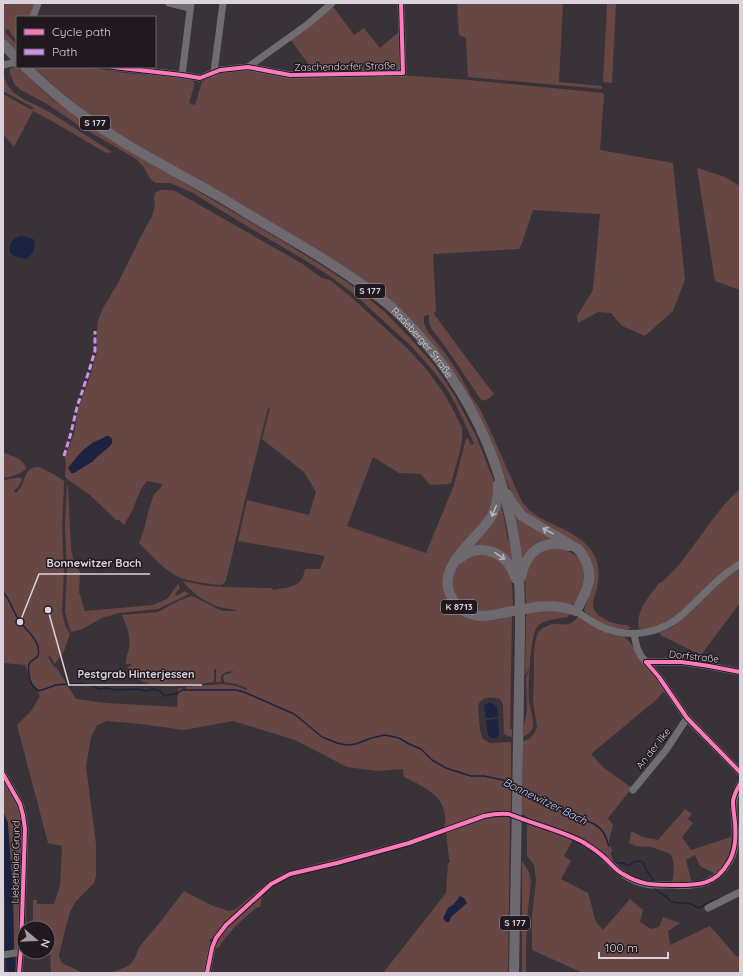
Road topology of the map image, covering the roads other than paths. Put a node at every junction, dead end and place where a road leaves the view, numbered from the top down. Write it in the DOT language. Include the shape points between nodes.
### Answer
graph roads {
  1 [pos="38,3"];
  2 [pos="169,3"];
  3 [pos="223,3"];
  4 [pos="332,3"];
  5 [pos="401,3"];
  6 [pos="190,6"];
  7 [pos="32,16"];
  8 [pos="3,44"];
  9 [pos="16,59"];
  10 [pos="16,60"];
  11 [pos="5,65"];
  12 [pos="248,67"];
  13 [pos="27,68"];
  14 [pos="124,68"];
  15 [pos="214,72"];
  16 [pos="182,75"];
  17 [pos="497,472"];
  18 [pos="501,484"];
  19 [pos="581,552"];
  20 [pos="453,564"];
  21 [pos="740,564"];
  22 [pos="519,589"];
  23 [pos="576,612"];
  24 [pos="634,634"];
  25 [pos="646,662"];
  26 [pos="740,672"];
  27 [pos="687,718"];
  28 [pos="740,772"];
  29 [pos="4,775"];
  30 [pos="740,784"];
  31 [pos="632,790"];
  32 [pos="607,860"];
  33 [pos="740,892"];
  34 [pos="708,908"];
  35 [pos="20,920"];
  36 [pos="212,948"];
  37 [pos="16,953"];
  38 [pos="4,955"];
  39 [pos="18,960"];
  40 [pos="19,973"];
  41 [pos="207,973"];
  42 [pos="514,973"];
  1 -- 7 [label="street"];
  2 -- 6 [label="street"];
  3 -- 15 [label="street"];
  4 -- 12 [label="street" via="308,24"];
  5 -- 12 [label="street, Zaschendorfer Straße" via="403,73 290,75"];
  6 -- 16 [label="street"];
  8 -- 9 [label="highway"];
  10 -- 11 [label="street"];
  12 -- 15 [label="street, Zaschendorfer Straße"];
  13 -- 17 [label="highway, Radeberger Straße / S 177" via="57,95 104,130 354,278 394,310 419,335 459,389 479,426"];
  14 -- 16 [label="street, Zaschendorfer Straße"];
  15 -- 16 [label="street, Zaschendorfer Straße" via="200,78"];
  17 -- 18 [label="highway, S 177"];
  17 -- 20 [label="highway, one-way" via="498,491 494,510 487,523"];
  19 -- 18 [label="highway, one-way" via="522,516"];
  18 -- 22 [label="highway, S 177" via="515,544"];
  19 -- 22 [label="highway" via="564,545 553,544 535,550 522,571"];
  19 -- 23 [label="highway" via="589,567 590,578"];
  20 -- 22 [label="highway, one-way" via="472,551 491,551 507,562"];
  20 -- 23 [label="highway, K 8713, bridge" via="448,580 449,590 461,609 476,616 544,606 559,606"];
  21 -- 24 [label="street, K 8713" via="723,576 675,621 657,630"];
  22 -- 42 [label="highway, S 177"];
  23 -- 24 [label="street, K 8713" via="610,630"];
  24 -- 25 [label="street" via="637,648"];
  25 -- 26 [label="street, Dorfstraße" via="682,662"];
  25 -- 27 [label="street"];
  27 -- 28 [label="street"];
  27 -- 31 [label="street, An der Ilke" via="666,750"];
  29 -- 35 [label="street, Liebethaler Grund" via="20,804 25,829"];
  30 -- 32 [label="street" via="733,802 735,846 727,865 714,879 692,885 651,885 637,882 616,870"];
  33 -- 34 [label="street"];
  36 -- 41 [label="street"];
  37 -- 38 [label="street"];
  39 -- 40 [label="street, Liebethaler Grund"];
}
